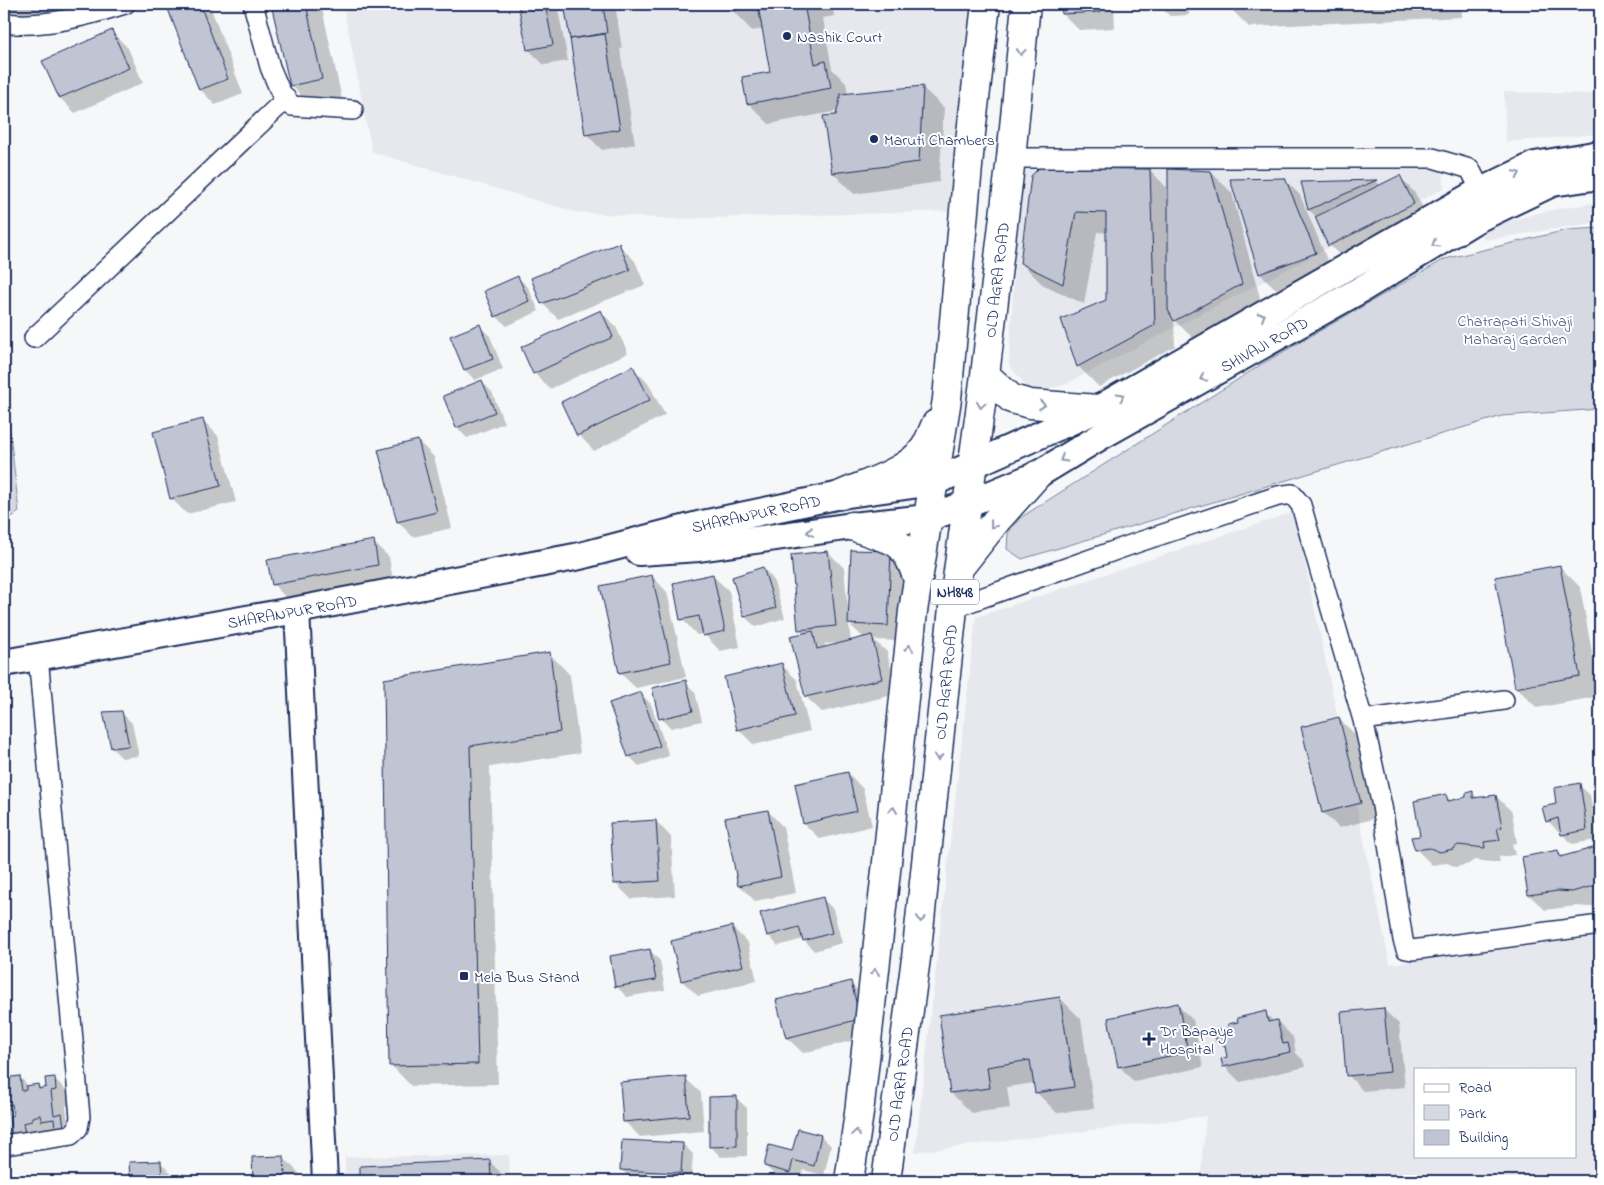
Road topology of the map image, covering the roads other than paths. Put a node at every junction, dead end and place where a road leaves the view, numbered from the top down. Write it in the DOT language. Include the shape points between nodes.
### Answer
graph roads {
  1 [pos="124,4"];
  2 [pos="253,4"];
  3 [pos="986,4"];
  4 [pos="1026,4"];
  5 [pos="4,22"];
  6 [pos="286,99"];
  7 [pos="353,110"];
  8 [pos="1600,154"];
  9 [pos="1011,158"];
  10 [pos="1600,176"];
  11 [pos="1487,201"];
  12 [pos="34,338"];
  13 [pos="985,375"];
  14 [pos="947,399"];
  15 [pos="1098,409"];
  16 [pos="972,466"];
  17 [pos="1036,475"];
  18 [pos="934,482"];
  19 [pos="841,495"];
  20 [pos="967,504"];
  21 [pos="928,518"];
  22 [pos="852,526"];
  23 [pos="580,556"];
  24 [pos="958,569"];
  25 [pos="918,579"];
  26 [pos="953,608"];
  27 [pos="297,610"];
  28 [pos="38,656"];
  29 [pos="4,662"];
  30 [pos="1504,700"];
  31 [pos="1364,720"];
  32 [pos="1600,925"];
  33 [pos="4,1146"];
  34 [pos="325,1181"];
  35 [pos="849,1181"];
  36 [pos="886,1181"];
  1 -- 5 [label="street" via="89,16 22,25"];
  2 -- 6 [label="street" via="270,67"];
  3 -- 14 [label="highway, NH848"];
  4 -- 9 [label="highway, OLD AGRA ROAD / NH848, one-way"];
  6 -- 7 [label="street" via="292,106"];
  6 -- 12 [label="street"];
  11 -- 8 [label="main road, SHIVAJI ROAD, one-way" via="1535,165"];
  9 -- 11 [label="street" via="1433,158 1470,169"];
  9 -- 13 [label="highway, OLD AGRA ROAD / NH848"];
  10 -- 11 [label="main road, SHIVAJI ROAD" via="1552,183"];
  15 -- 11 [label="main road, SHIVAJI ROAD, one-way"];
  11 -- 17 [label="main road, SHIVAJI ROAD, one-way" via="1477,219 1360,290"];
  13 -- 15 [label="highway, one-way" via="1012,399 1044,406"];
  13 -- 16 [label="highway, OLD AGRA ROAD / NH848, one-way"];
  14 -- 18 [label="highway, NH848"];
  14 -- 19 [label="highway" via="918,456 905,466"];
  15 -- 16 [label="main road, SHIVAJI ROAD"];
  16 -- 18 [label="main road, SHIVAJI ROAD"];
  16 -- 20 [label="highway, OLD AGRA ROAD / NH848"];
  17 -- 20 [label="main road, SHIVAJI ROAD"];
  17 -- 24 [label="highway, one-way"];
  18 -- 19 [label="main road, SHARANPUR ROAD"];
  18 -- 21 [label="highway, NH848"];
  19 -- 23 [label="main road, SHARANPUR ROAD" via="698,525"];
  20 -- 21 [label="main road, SHIVAJI ROAD"];
  20 -- 24 [label="highway, OLD AGRA ROAD / NH848"];
  21 -- 22 [label="main road, SHARANPUR ROAD"];
  21 -- 25 [label="highway, NH848"];
  22 -- 23 [label="main road, SHARANPUR ROAD, one-way" via="699,548"];
  22 -- 25 [label="highway" via="900,545"];
  23 -- 27 [label="main road, SHARANPUR ROAD"];
  24 -- 26 [label="highway, OLD AGRA ROAD / NH848"];
  35 -- 25 [label="highway, NH848, one-way"];
  26 -- 31 [label="street" via="1136,543 1292,494 1301,505"];
  26 -- 36 [label="highway, OLD AGRA ROAD / NH848, one-way" via="916,958"];
  27 -- 28 [label="main road, SHARANPUR ROAD"];
  27 -- 34 [label="street"];
  28 -- 29 [label="main road, SHARANPUR ROAD"];
  28 -- 33 [label="street" via="80,1117 78,1128 72,1135"];
  30 -- 31 [label="street"];
  31 -- 32 [label="street" via="1406,948 1412,950"];
}
